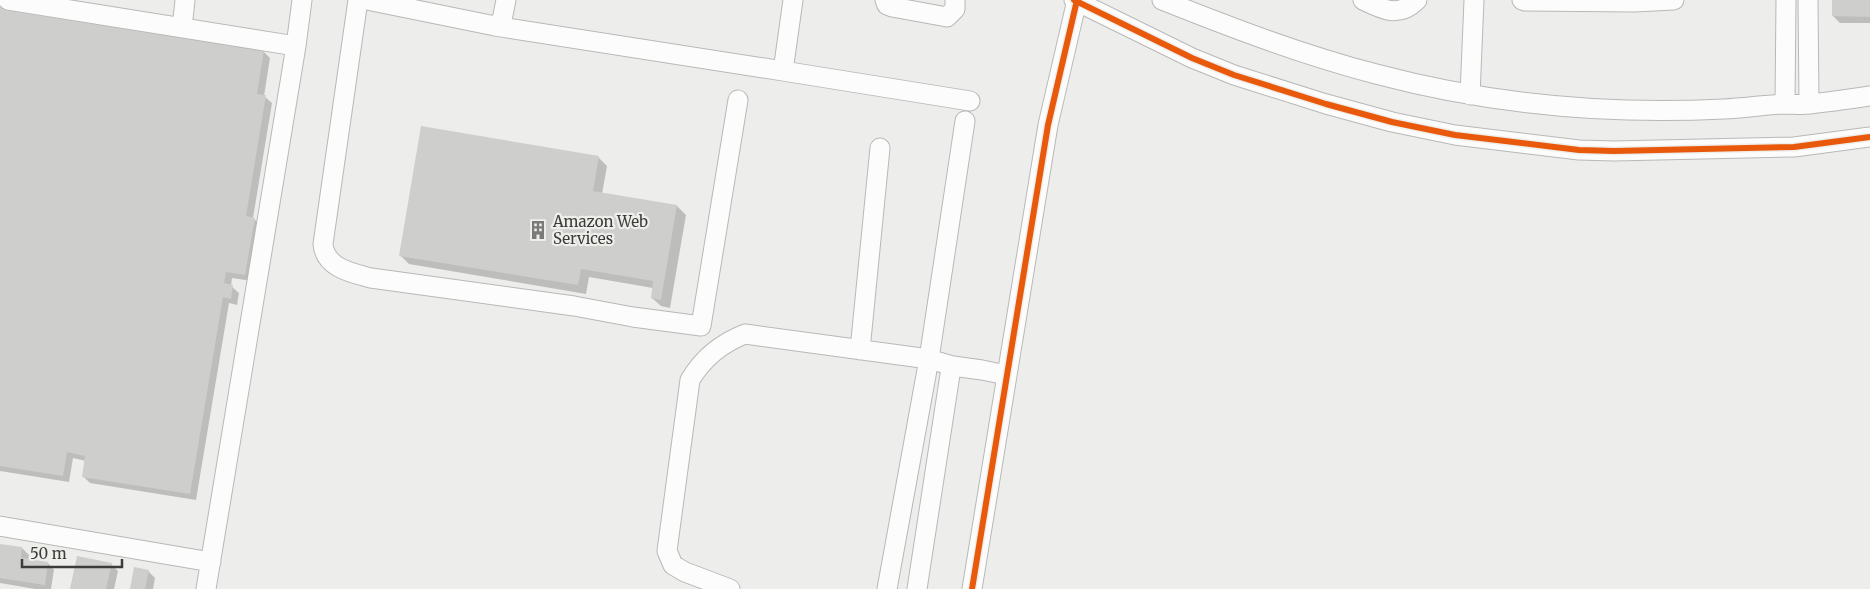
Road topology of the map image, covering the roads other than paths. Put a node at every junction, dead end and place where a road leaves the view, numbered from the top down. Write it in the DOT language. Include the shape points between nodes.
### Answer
graph roads {
  1 [pos="8,0"];
  2 [pos="185,0"];
  3 [pos="302,0"];
  4 [pos="358,0"];
  5 [pos="367,0"];
  6 [pos="506,0"];
  7 [pos="793,0"];
  8 [pos="885,0"];
  9 [pos="956,0"];
  10 [pos="1076,0"];
  11 [pos="1162,0"];
  12 [pos="1363,0"];
  13 [pos="1417,0"];
  14 [pos="1474,0"];
  15 [pos="1522,0"];
  16 [pos="1674,0"];
  17 [pos="1786,0"];
  18 [pos="1808,0"];
  19 [pos="495,26"];
  20 [pos="182,28"];
  21 [pos="296,46"];
  22 [pos="783,71"];
  23 [pos="1470,95"];
  24 [pos="1870,96"];
  25 [pos="738,100"];
  26 [pos="970,101"];
  27 [pos="1785,104"];
  28 [pos="1809,104"];
  29 [pos="964,121"];
  30 [pos="1870,137"];
  31 [pos="880,148"];
  32 [pos="860,350"];
  33 [pos="930,359"];
  34 [pos="953,366"];
  35 [pos="1006,375"];
  36 [pos="0,526"];
  37 [pos="211,562"];
  38 [pos="206,589"];
  39 [pos="730,589"];
  40 [pos="887,589"];
  41 [pos="917,589"];
  42 [pos="972,589"];
  1 -- 20 [label="street"];
  2 -- 20 [label="street"];
  3 -- 21 [label="street"];
  4 -- 25 [label="street" via="323,244 324,253 333,263 350,273 701,326"];
  5 -- 19 [label="street"];
  6 -- 19 [label="street" via="502,20"];
  7 -- 22 [label="street"];
  8 -- 9 [label="street" via="892,7 947,17"];
  10 -- 30 [label="street" via="1192,58 1234,75 1392,122 1454,135 1614,151 1794,147"];
  10 -- 35 [label="street" via="1048,125"];
  11 -- 23 [label="street" via="1310,55"];
  12 -- 13 [label="street" via="1391,11 1403,9"];
  14 -- 23 [label="street"];
  15 -- 16 [label="street"];
  17 -- 27 [label="street"];
  18 -- 28 [label="street"];
  19 -- 22 [label="street"];
  20 -- 21 [label="street"];
  21 -- 37 [label="street"];
  22 -- 26 [label="street"];
  23 -- 27 [label="street" via="1528,103 1635,110 1724,109"];
  24 -- 28 [label="street"];
  27 -- 28 [label="street"];
  29 -- 33 [label="street"];
  31 -- 32 [label="street"];
  32 -- 33 [label="street"];
  32 -- 39 [label="street" via="745,334 727,341 693,374 667,552 673,565"];
  33 -- 34 [label="street"];
  33 -- 40 [label="street"];
  34 -- 35 [label="street"];
  34 -- 41 [label="street"];
  35 -- 42 [label="street"];
  36 -- 37 [label="street"];
  37 -- 38 [label="street"];
}
